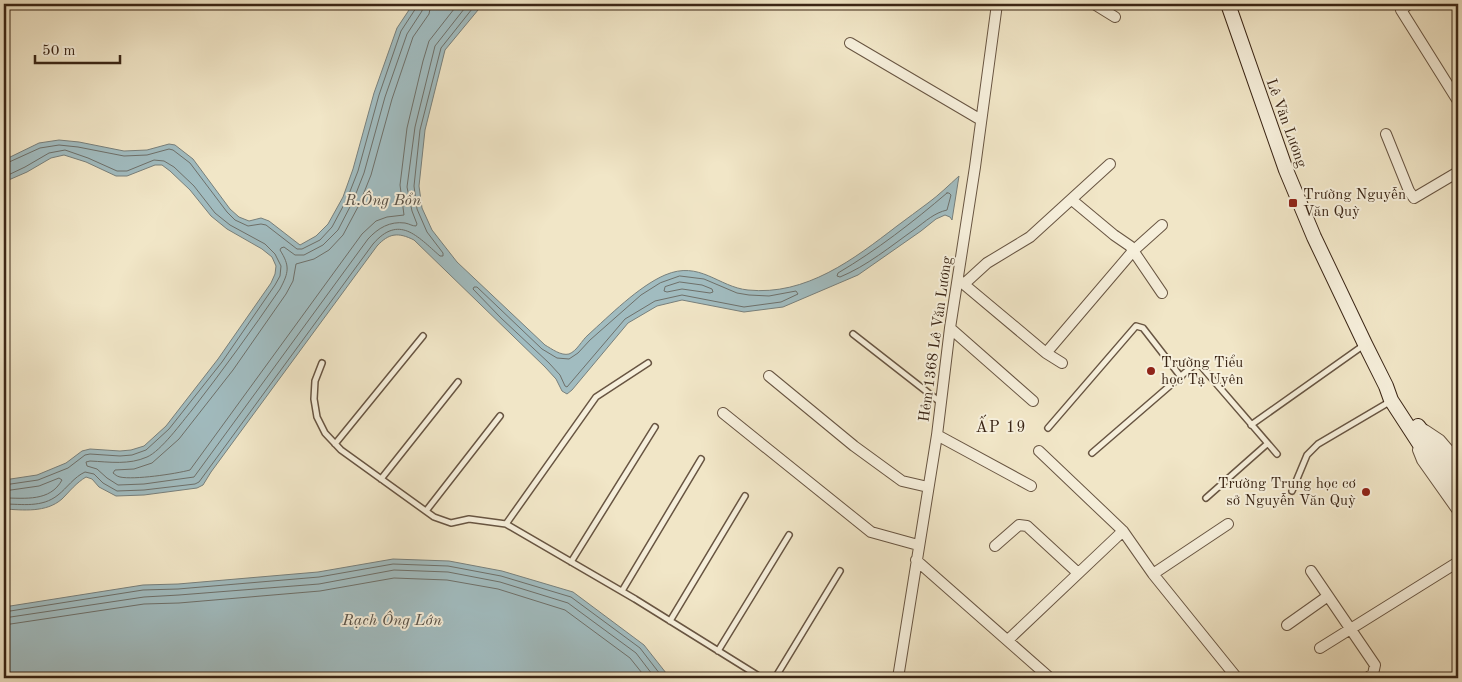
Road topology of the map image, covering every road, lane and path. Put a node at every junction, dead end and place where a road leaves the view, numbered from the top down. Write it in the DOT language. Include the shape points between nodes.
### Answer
graph roads {
  1 [pos="996,4"];
  2 [pos="1094,4"];
  3 [pos="1228,4"];
  4 [pos="1409,4"];
  5 [pos="1116,17"];
  6 [pos="850,43"];
  7 [pos="1458,101"];
  8 [pos="981,120"];
  9 [pos="1386,134"];
  10 [pos="1110,164"];
  11 [pos="1458,172"];
  12 [pos="1072,200"];
  13 [pos="1162,224"];
  14 [pos="1133,251"];
  15 [pos="961,281"];
  16 [pos="1162,293"];
  17 [pos="950,328"];
  18 [pos="853,334"];
  19 [pos="423,336"];
  20 [pos="1365,344"];
  21 [pos="1046,353"];
  22 [pos="322,363"];
  23 [pos="648,363"];
  24 [pos="1062,363"];
  25 [pos="770,376"];
  26 [pos="1181,377"];
  27 [pos="458,382"];
  28 [pos="1386,386"];
  29 [pos="1033,401"];
  30 [pos="1391,401"];
  31 [pos="940,402"];
  32 [pos="723,414"];
  33 [pos="500,416"];
  34 [pos="1251,425"];
  35 [pos="1413,426"];
  36 [pos="655,427"];
  37 [pos="1048,428"];
  38 [pos="937,435"];
  39 [pos="335,444"];
  40 [pos="1268,444"];
  41 [pos="1039,451"];
  42 [pos="1092,453"];
  43 [pos="1277,454"];
  44 [pos="702,460"];
  45 [pos="1458,462"];
  46 [pos="381,479"];
  47 [pos="1457,485"];
  48 [pos="1031,486"];
  49 [pos="928,487"];
  50 [pos="1292,491"];
  51 [pos="745,496"];
  52 [pos="1206,498"];
  53 [pos="1458,511"];
  54 [pos="426,512"];
  55 [pos="506,524"];
  56 [pos="1228,524"];
  57 [pos="1122,531"];
  58 [pos="789,535"];
  59 [pos="918,545"];
  60 [pos="995,546"];
  61 [pos="916,560"];
  62 [pos="571,562"];
  63 [pos="1458,562"];
  64 [pos="840,571"];
  65 [pos="1311,571"];
  66 [pos="1078,573"];
  67 [pos="1153,574"];
  68 [pos="622,591"];
  69 [pos="1328,596"];
  70 [pos="670,621"];
  71 [pos="1287,625"];
  72 [pos="1351,630"];
  73 [pos="1008,640"];
  74 [pos="1320,648"];
  75 [pos="718,651"];
  76 [pos="762,678"];
  77 [pos="775,678"];
  78 [pos="898,678"];
  79 [pos="1050,678"];
  80 [pos="1237,678"];
  81 [pos="1367,678"];
  1 -- 8 [label="street, Hẻm 1368 Lê Văn Lương"];
  2 -- 5 [label="street"];
  3 -- 20 [label="main road, Lê Văn Lương" via="1286,170"];
  4 -- 7 [label="street" via="1401,10"];
  6 -- 8 [label="street"];
  8 -- 15 [label="street, Hẻm 1368 Lê Văn Lương"];
  9 -- 11 [label="street" via="1414,198"];
  10 -- 12 [label="street"];
  12 -- 14 [label="street"];
  12 -- 15 [label="street" via="1030,237"];
  13 -- 14 [label="street"];
  14 -- 16 [label="street"];
  14 -- 21 [label="street"];
  15 -- 17 [label="street, Hẻm 1368 Lê Văn Lương"];
  15 -- 21 [label="street"];
  17 -- 29 [label="street"];
  17 -- 31 [label="street, Hẻm 1368 Lê Văn Lương"];
  18 -- 31 [label="lane"];
  19 -- 39 [label="lane"];
  20 -- 28 [label="main road, Lê Văn Lương"];
  20 -- 34 [label="lane"];
  21 -- 24 [label="street"];
  22 -- 39 [label="lane" via="315,381 314,399 317,417"];
  23 -- 55 [label="lane" via="596,397"];
  25 -- 49 [label="street" via="902,481"];
  26 -- 34 [label="lane" via="1195,364 1201,366"];
  26 -- 37 [label="lane" via="1143,328 1136,326"];
  26 -- 42 [label="lane"];
  27 -- 46 [label="lane"];
  28 -- 30 [label="main road, Lê Văn Lương"];
  28 -- 35 [label="main road, Lê Văn Lương" via="1396,394"];
  30 -- 35 [label="main road, Lê Văn Lương"];
  30 -- 50 [label="lane" via="1318,444 1307,455"];
  31 -- 38 [label="street, Hẻm 1368 Lê Văn Lương"];
  32 -- 59 [label="street" via="871,532"];
  33 -- 54 [label="lane"];
  34 -- 40 [label="lane"];
  35 -- 45 [label="street, Lê Văn Lương" via="1440,440"];
  35 -- 47 [label="main road, Lê Văn Lương" via="1427,439"];
  35 -- 53 [label="street, Lê Văn Lương" via="1422,460"];
  36 -- 62 [label="lane"];
  38 -- 48 [label="street"];
  38 -- 49 [label="street, Hẻm 1368 Lê Văn Lương"];
  39 -- 46 [label="lane"];
  40 -- 43 [label="lane"];
  40 -- 52 [label="lane"];
  41 -- 57 [label="street"];
  44 -- 68 [label="lane"];
  46 -- 54 [label="lane"];
  49 -- 59 [label="street, Hẻm 1368 Lê Văn Lương"];
  51 -- 70 [label="lane"];
  54 -- 55 [label="lane" via="451,522 469,519"];
  55 -- 62 [label="lane"];
  56 -- 67 [label="street"];
  57 -- 66 [label="street"];
  57 -- 67 [label="street"];
  58 -- 75 [label="lane"];
  59 -- 61 [label="street, Hẻm 1368 Lê Văn Lương"];
  60 -- 66 [label="street" via="1019,525 1027,526"];
  61 -- 73 [label="street"];
  61 -- 78 [label="street, Hẻm 1368 Lê Văn Lương"];
  62 -- 68 [label="lane"];
  63 -- 72 [label="street"];
  64 -- 77 [label="lane"];
  65 -- 69 [label="street"];
  66 -- 73 [label="street"];
  67 -- 80 [label="street"];
  68 -- 70 [label="lane"];
  69 -- 71 [label="street"];
  69 -- 72 [label="street"];
  70 -- 75 [label="lane"];
  72 -- 74 [label="street"];
  72 -- 81 [label="street" via="1375,665 1373,674"];
  73 -- 79 [label="street"];
  75 -- 76 [label="lane"];
}
